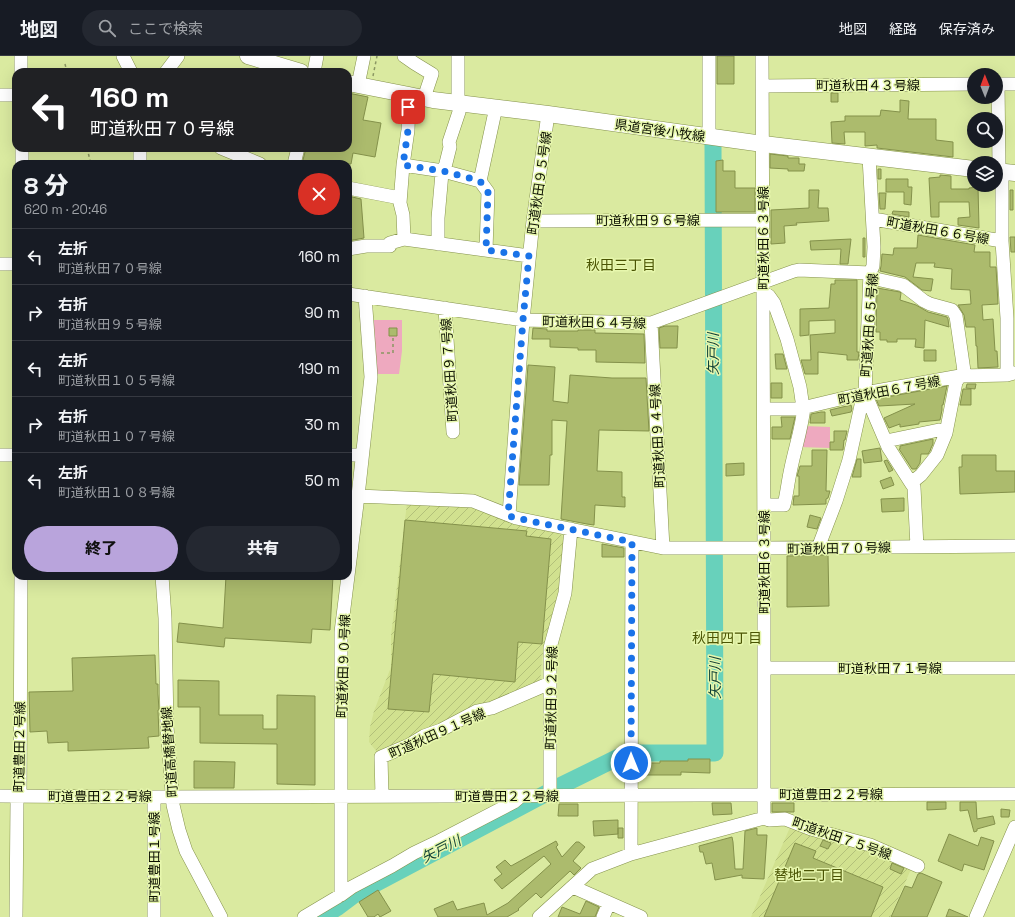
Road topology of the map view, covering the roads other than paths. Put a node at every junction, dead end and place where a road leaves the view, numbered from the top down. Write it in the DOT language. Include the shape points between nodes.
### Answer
graph roads {
  1 [pos="21,56"];
  2 [pos="123,56"];
  3 [pos="178,56"];
  4 [pos="248,56"];
  5 [pos="317,56"];
  6 [pos="364,56"];
  7 [pos="404,56"];
  8 [pos="458,56"];
  9 [pos="709,56"];
  10 [pos="762,56"];
  11 [pos="22,68"];
  12 [pos="129,68"];
  13 [pos="169,68"];
  14 [pos="288,68"];
  15 [pos="315,68"];
  16 [pos="967,84"];
  17 [pos="1003,84"];
  18 [pos="1015,84"];
  19 [pos="358,85"];
  20 [pos="763,86"];
  21 [pos="0,94"];
  22 [pos="12,95"];
  23 [pos="416,97"];
  24 [pos="459,103"];
  25 [pos="997,104"];
  26 [pos="496,107"];
  27 [pos="548,114"];
  28 [pos="709,136"];
  29 [pos="763,144"];
  30 [pos="228,155"];
  31 [pos="869,157"];
  32 [pos="246,160"];
  33 [pos="403,165"];
  34 [pos="967,168"];
  35 [pos="443,171"];
  36 [pos="1004,172"];
  37 [pos="480,181"];
  38 [pos="352,189"];
  39 [pos="400,198"];
  40 [pos="873,219"];
  41 [pos="763,220"];
  42 [pos="533,221"];
  43 [pos="404,240"];
  44 [pos="1002,241"];
  45 [pos="438,244"];
  46 [pos="352,248"];
  47 [pos="486,250"];
  48 [pos="529,256"];
  49 [pos="0,264"];
  50 [pos="12,264"];
  51 [pos="870,273"];
  52 [pos="763,287"];
  53 [pos="352,294"];
  54 [pos="365,296"];
  55 [pos="445,308"];
  56 [pos="523,320"];
  57 [pos="651,323"];
  58 [pos="1011,374"];
  59 [pos="960,376"];
  60 [pos="865,393"];
  61 [pos="804,408"];
  62 [pos="764,409"];
  63 [pos="453,432"];
  64 [pos="946,433"];
  65 [pos="886,441"];
  66 [pos="0,455"];
  67 [pos="12,455"];
  68 [pos="352,455"];
  69 [pos="362,455"];
  70 [pos="911,483"];
  71 [pos="358,496"];
  72 [pos="764,505"];
  73 [pos="508,516"];
  74 [pos="571,529"];
  75 [pos="632,542"];
  76 [pos="352,544"];
  77 [pos="1015,546"];
  78 [pos="917,547"];
  79 [pos="663,548"];
  80 [pos="764,548"];
  81 [pos="818,548"];
  82 [pos="21,580"];
  83 [pos="162,580"];
  84 [pos="348,580"];
  85 [pos="1015,668"];
  86 [pos="764,671"];
  87 [pos="1015,674"];
  88 [pos="550,683"];
  89 [pos="764,794"];
  90 [pos="1015,794"];
  91 [pos="631,795"];
  92 [pos="0,796"];
  93 [pos="20,796"];
  94 [pos="172,796"];
  95 [pos="341,796"];
  96 [pos="382,796"];
  97 [pos="521,796"];
  98 [pos="550,796"];
  99 [pos="154,797"];
  100 [pos="764,818"];
  101 [pos="1015,827"];
  102 [pos="631,854"];
  103 [pos="918,866"];
  104 [pos="573,887"];
  105 [pos="341,895"];
  106 [pos="609,903"];
  107 [pos="638,916"];
  108 [pos="16,917"];
  109 [pos="154,917"];
  110 [pos="221,917"];
  111 [pos="304,917"];
  112 [pos="539,917"];
  113 [pos="603,917"];
  114 [pos="976,917"];
  1 -- 11 [label="street"];
  2 -- 12 [label="street"];
  3 -- 13 [label="street"];
  4 -- 14 [label="main road"];
  5 -- 15 [label="street"];
  6 -- 19 [label="street"];
  7 -- 23 [label="street" via="432,74"];
  8 -- 24 [label="street"];
  9 -- 28 [label="street"];
  10 -- 20 [label="street, 町道秋田６３号線"];
  16 -- 20 [label="street, 町道秋田４３号線"];
  17 -- 18 [label="street"];
  19 -- 23 [label="main road, 県道宮後小牧線"];
  20 -- 29 [label="street, 町道秋田６３号線"];
  21 -- 22 [label="street"];
  23 -- 24 [label="main road, 県道宮後小牧線"];
  23 -- 33 [label="street"];
  24 -- 26 [label="main road, 県道宮後小牧線"];
  24 -- 35 [label="street" via="459,112"];
  25 -- 36 [label="street" via="999,166"];
  26 -- 27 [label="main road, 県道宮後小牧線"];
  26 -- 37 [label="street"];
  27 -- 28 [label="main road, 県道宮後小牧線"];
  27 -- 42 [label="street, 町道秋田９５号線"];
  28 -- 29 [label="main road, 県道宮後小牧線"];
  29 -- 31 [label="main road, 県道宮後小牧線"];
  29 -- 41 [label="street, 町道秋田６３号線"];
  30 -- 32 [label="street"];
  31 -- 34 [label="main road, 県道宮後小牧線"];
  31 -- 40 [label="street, 町道秋田６５号線"];
  33 -- 35 [label="street"];
  33 -- 39 [label="street"];
  35 -- 37 [label="street"];
  35 -- 45 [label="street"];
  36 -- 44 [label="street"];
  37 -- 47 [label="street" via="488,192"];
  38 -- 39 [label="street"];
  39 -- 43 [label="street"];
  40 -- 44 [label="street, 町道秋田６６号線"];
  40 -- 51 [label="street, 町道秋田６５号線" via="873,266"];
  41 -- 42 [label="street, 町道秋田９６号線"];
  41 -- 52 [label="street, 町道秋田６３号線"];
  42 -- 48 [label="street, 町道秋田９５号線"];
  43 -- 45 [label="street"];
  43 -- 46 [label="street" via="390,243 390,246"];
  44 -- 58 [label="street"];
  45 -- 47 [label="street"];
  47 -- 48 [label="street"];
  48 -- 56 [label="street, 町道秋田９５号線"];
  49 -- 50 [label="street"];
  51 -- 52 [label="street, 町道秋田６４号線" via="799,270 789,272"];
  51 -- 59 [label="street, 町道秋田６４号線" via="876,279 903,285 930,304 952,310 956,316 964,371"];
  51 -- 60 [label="street, 町道秋田６５号線"];
  52 -- 57 [label="street, 町道秋田６４号線"];
  52 -- 61 [label="street" via="774,303 787,339"];
  52 -- 62 [label="street, 町道秋田６３号線"];
  53 -- 54 [label="street, 町道秋田６４号線"];
  54 -- 55 [label="street, 町道秋田６４号線"];
  54 -- 69 [label="street, 町道秋田９０号線" via="371,377"];
  55 -- 56 [label="street, 町道秋田６４号線"];
  55 -- 63 [label="street, 町道秋田９７号線"];
  56 -- 57 [label="street, 町道秋田６４号線"];
  56 -- 73 [label="street, 町道秋田９５号線"];
  57 -- 79 [label="street, 町道秋田９４号線"];
  58 -- 59 [label="street, 町道秋田６７号線"];
  59 -- 60 [label="street, 町道秋田６７号線"];
  59 -- 64 [label="street, 町道秋田６４号線" via="956,382"];
  60 -- 61 [label="street, 町道秋田６７号線"];
  60 -- 65 [label="street, 町道秋田６５号線"];
  60 -- 81 [label="street" via="849,460"];
  61 -- 62 [label="street, 町道秋田６７号線"];
  61 -- 72 [label="street" via="784,505"];
  62 -- 72 [label="street, 町道秋田６３号線"];
  64 -- 65 [label="street" via="939,430"];
  64 -- 70 [label="street, 町道秋田６４号線" via="937,455"];
  65 -- 70 [label="street, 町道秋田６５号線"];
  66 -- 67 [label="street"];
  68 -- 69 [label="street"];
  69 -- 71 [label="street, 町道秋田９０号線"];
  70 -- 78 [label="street" via="914,487"];
  71 -- 73 [label="street, 町道秋田７０号線" via="473,501"];
  71 -- 76 [label="street, 町道秋田９０号線"];
  72 -- 80 [label="street, 町道秋田６３号線"];
  73 -- 74 [label="street, 町道秋田７０号線"];
  74 -- 75 [label="street, 町道秋田７０号線"];
  74 -- 88 [label="street, 町道秋田９２号線" via="565,593 550,648"];
  75 -- 79 [label="street, 町道秋田７０号線"];
  75 -- 91 [label="street"];
  77 -- 78 [label="street, 町道秋田７０号線"];
  78 -- 81 [label="street, 町道秋田７０号線"];
  79 -- 80 [label="street, 町道秋田７０号線"];
  80 -- 81 [label="street, 町道秋田７０号線"];
  80 -- 86 [label="street, 町道秋田６３号線"];
  82 -- 93 [label="street, 町道豊田２号線"];
  83 -- 94 [label="street, 町道高橋替地線"];
  84 -- 95 [label="street, 町道秋田９０号線" via="341,632"];
  85 -- 86 [label="street, 町道秋田７１号線"];
  86 -- 87 [label="street"];
  86 -- 89 [label="street, 町道秋田６３号線"];
  88 -- 96 [label="street, 町道秋田９１号線" via="492,708 478,711 381,757"];
  88 -- 98 [label="street, 町道秋田９２号線"];
  89 -- 90 [label="street, 町道豊田２２号線"];
  89 -- 91 [label="street, 町道豊田２２号線"];
  89 -- 100 [label="street, 町道秋田６３号線"];
  91 -- 98 [label="street, 町道豊田２２号線"];
  91 -- 102 [label="street"];
  92 -- 93 [label="street, 町道豊田２２号線"];
  93 -- 99 [label="street, 町道豊田２２号線"];
  93 -- 108 [label="street, 町道豊田２号線" via="17,801"];
  94 -- 95 [label="street, 町道豊田２２号線"];
  94 -- 99 [label="street, 町道豊田２２号線"];
  94 -- 110 [label="street, 町道高橋替地線" via="174,812 186,851"];
  95 -- 96 [label="street, 町道豊田２２号線"];
  95 -- 105 [label="street, 町道秋田９０号線"];
  96 -- 97 [label="street, 町道豊田２２号線"];
  97 -- 98 [label="street, 町道豊田２２号線"];
  97 -- 105 [label="street" via="507,806 414,852"];
  99 -- 109 [label="street, 町道豊田１号線"];
  100 -- 102 [label="street"];
  100 -- 103 [label="street, 町道秋田７５号線" via="785,819 870,845"];
  101 -- 114 [label="street"];
  102 -- 104 [label="street" via="592,869"];
  104 -- 106 [label="street"];
  104 -- 112 [label="street"];
  105 -- 111 [label="street"];
  106 -- 107 [label="street"];
  106 -- 113 [label="street"];
}
